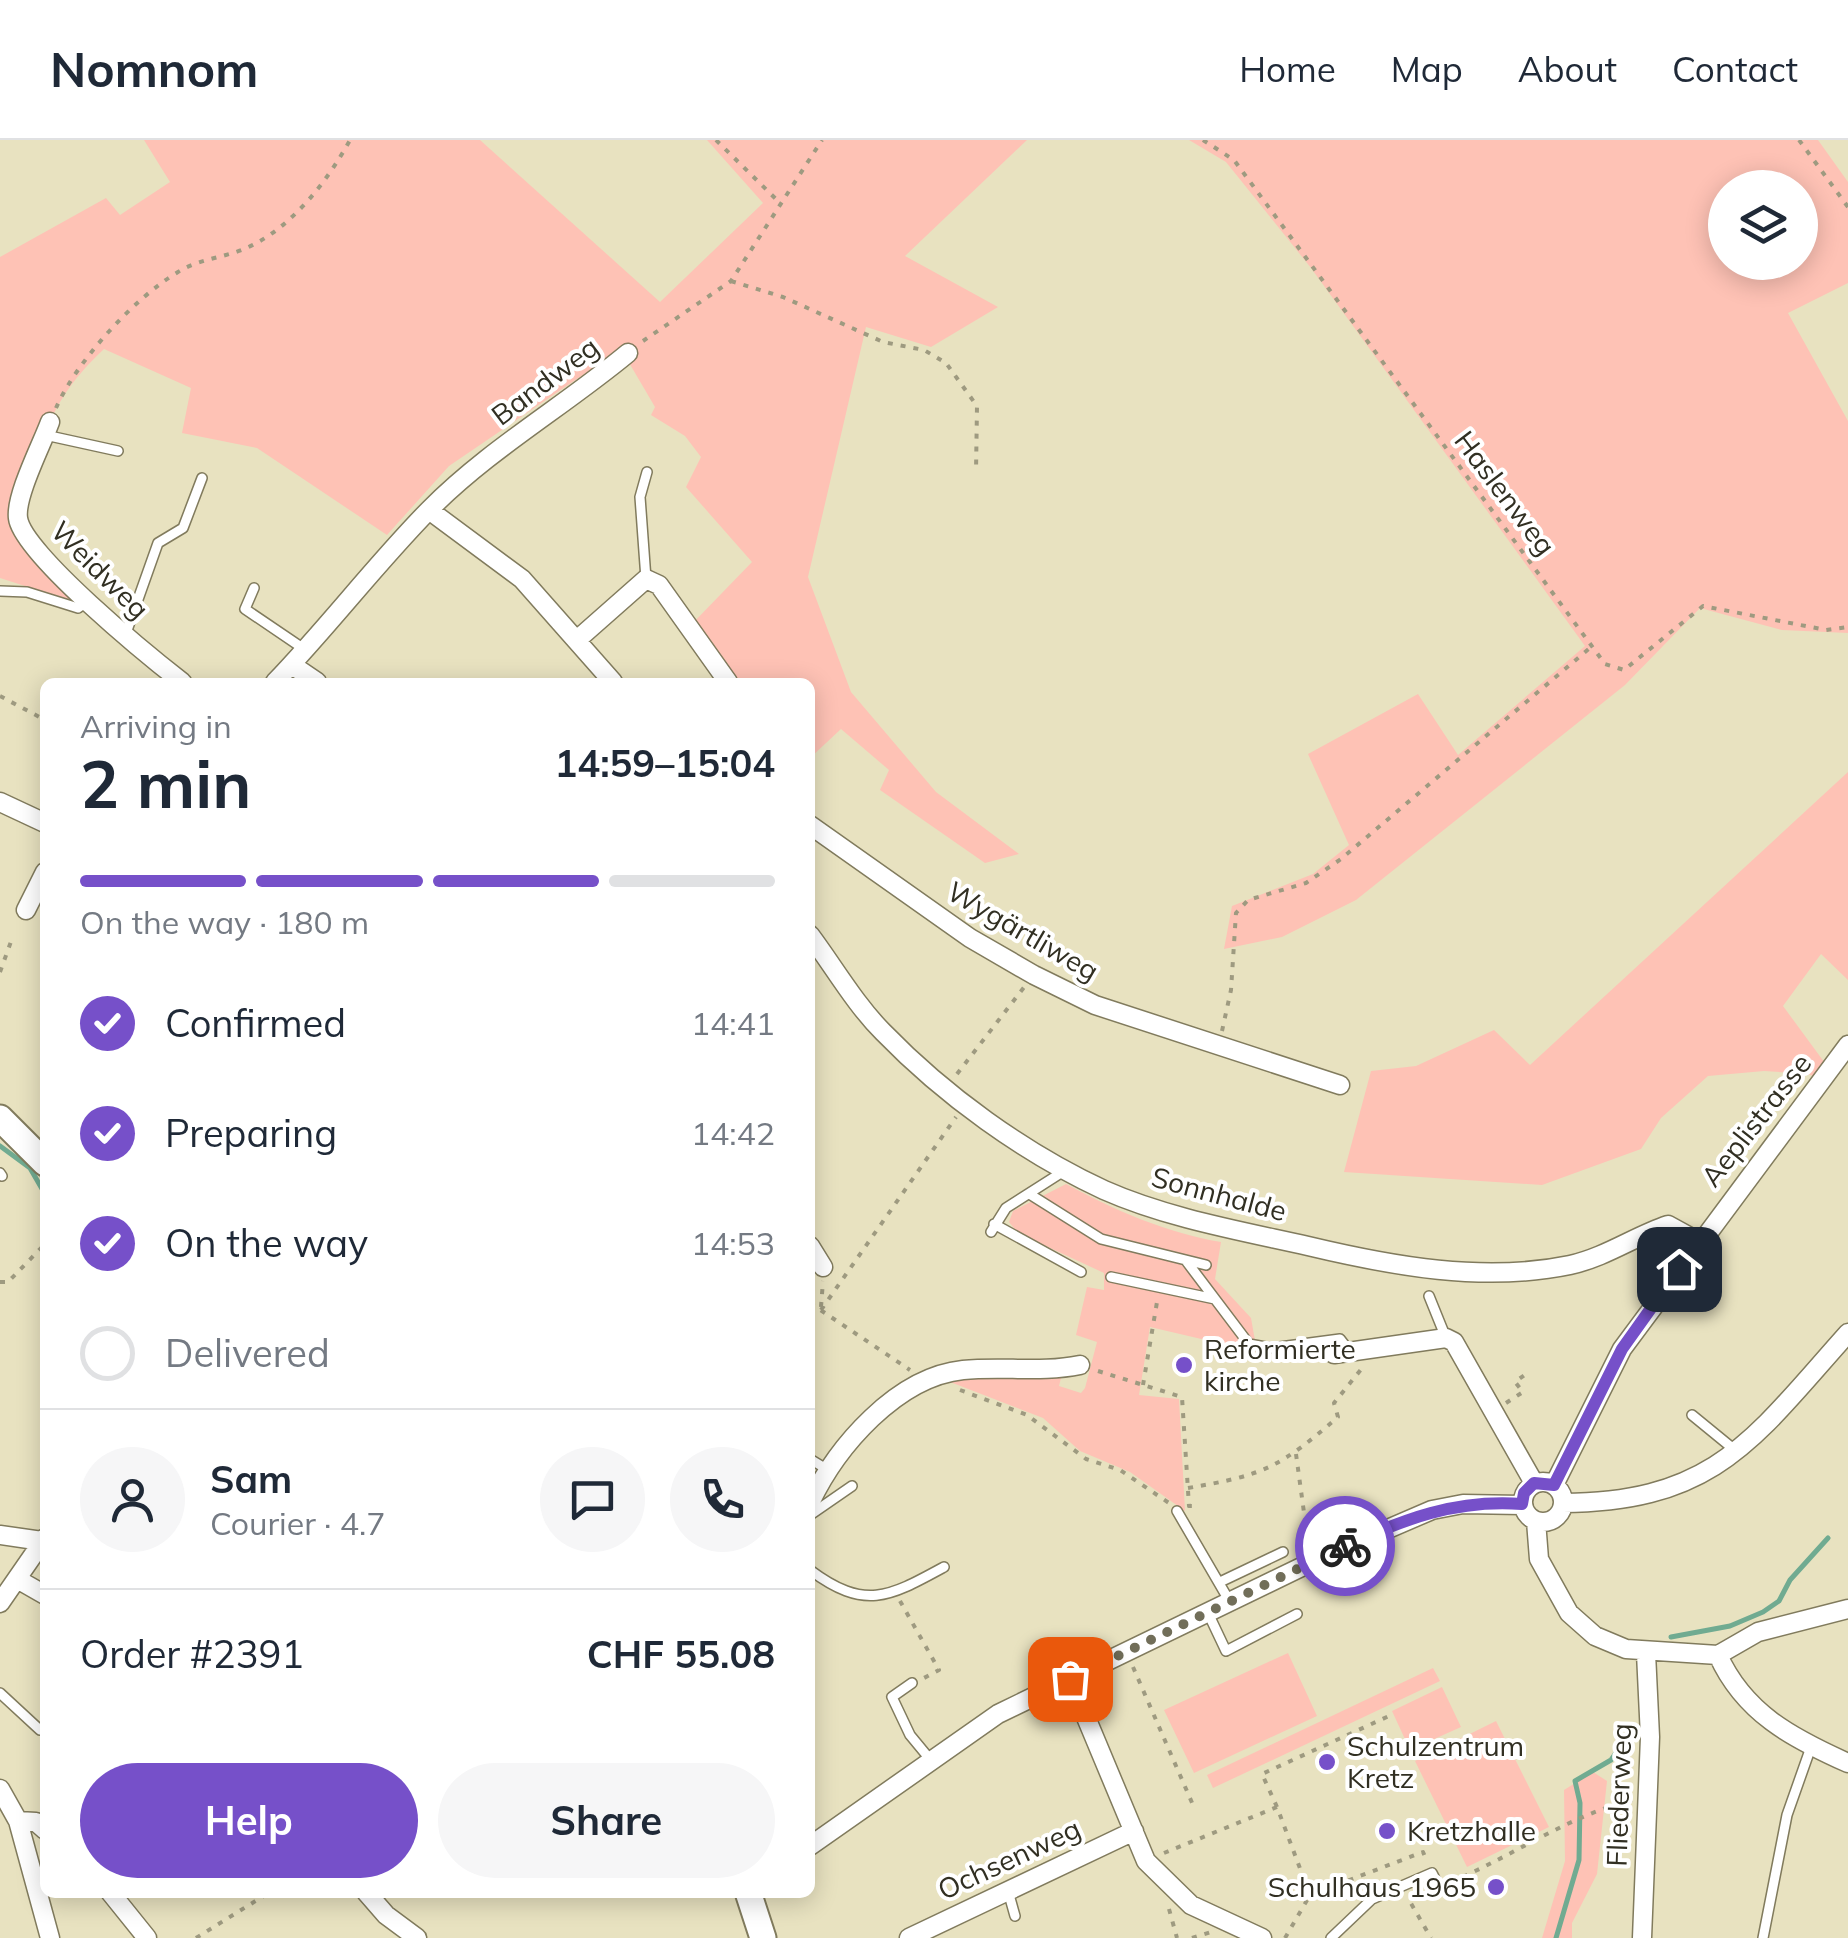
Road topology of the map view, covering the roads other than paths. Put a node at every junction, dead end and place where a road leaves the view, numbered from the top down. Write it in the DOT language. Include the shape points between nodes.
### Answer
graph roads {
  1 [pos="628,352"];
  2 [pos="48,429"];
  3 [pos="118,450"];
  4 [pos="647,472"];
  5 [pos="202,478"];
  6 [pos="429,510"];
  7 [pos="646,579"];
  8 [pos="254,588"];
  9 [pos="0,591"];
  10 [pos="88,601"];
  11 [pos="125,636"];
  12 [pos="578,640"];
  13 [pos="304,648"];
  14 [pos="292,665"];
  15 [pos="177,678"];
  16 [pos="279,678"];
  17 [pos="310,678"];
  18 [pos="610,678"];
  19 [pos="725,678"];
  20 [pos="0,802"];
  21 [pos="40,820"];
  22 [pos="815,829"];
  23 [pos="40,882"];
  24 [pos="26,910"];
  25 [pos="815,942"];
  26 [pos="1848,1046"];
  27 [pos="1340,1085"];
  28 [pos="0,1118"];
  29 [pos="40,1158"];
  30 [pos="1065,1168"];
  31 [pos="1032,1194"];
  32 [pos="1698,1242"];
  33 [pos="815,1254"];
  34 [pos="1187,1262"];
  35 [pos="1206,1266"];
  36 [pos="823,1267"];
  37 [pos="1081,1272"];
  38 [pos="1111,1277"];
  39 [pos="1429,1296"];
  40 [pos="1215,1299"];
  41 [pos="1848,1334"];
  42 [pos="1446,1338"];
  43 [pos="1349,1352"];
  44 [pos="1080,1365"];
  45 [pos="1692,1415"];
  46 [pos="1736,1451"];
  47 [pos="815,1462"];
  48 [pos="828,1470"];
  49 [pos="1534,1483"];
  50 [pos="1554,1485"];
  51 [pos="852,1486"];
  52 [pos="815,1494"];
  53 [pos="1564,1502"];
  54 [pos="1522,1504"];
  55 [pos="1177,1511"];
  56 [pos="815,1512"];
  57 [pos="1536,1521"];
  58 [pos="0,1536"];
  59 [pos="40,1540"];
  60 [pos="40,1546"];
  61 [pos="1283,1552"];
  62 [pos="944,1567"];
  63 [pos="815,1573"];
  64 [pos="17,1579"];
  65 [pos="1220,1582"];
  66 [pos="40,1592"];
  67 [pos="1230,1602"];
  68 [pos="0,1604"];
  69 [pos="1848,1608"];
  70 [pos="1208,1613"];
  71 [pos="1297,1614"];
  72 [pos="1646,1653"];
  73 [pos="1718,1655"];
  74 [pos="1070,1679"];
  75 [pos="912,1683"];
  76 [pos="0,1693"];
  77 [pos="40,1730"];
  78 [pos="1811,1747"];
  79 [pos="929,1758"];
  80 [pos="1848,1764"];
  81 [pos="0,1789"];
  82 [pos="18,1821"];
  83 [pos="40,1826"];
  84 [pos="1134,1831"];
  85 [pos="815,1842"];
  86 [pos="1440,1887"];
  87 [pos="1008,1889"];
  88 [pos="115,1898"];
  89 [pos="371,1898"];
  90 [pos="750,1898"];
  91 [pos="1015,1916"];
  92 [pos="50,1938"];
  93 [pos="147,1938"];
  94 [pos="418,1938"];
  95 [pos="763,1938"];
  96 [pos="909,1938"];
  97 [pos="1262,1938"];
  98 [pos="1331,1938"];
  99 [pos="1642,1938"];
  100 [pos="1762,1938"];
  1 -- 6 [label="street, Bandweg"];
  2 -- 3 [label="lane"];
  2 -- 10 [label="street, Weidweg" via="18,518 38,550"];
  4 -- 7 [label="lane" via="640,497"];
  5 -- 11 [label="lane" via="183,528 158,543"];
  6 -- 12 [label="street" via="522,580"];
  6 -- 13 [label="street, Bandweg"];
  7 -- 12 [label="street"];
  7 -- 19 [label="street" via="659,586"];
  8 -- 13 [label="lane" via="245,609"];
  9 -- 10 [label="lane" via="78,608"];
  10 -- 11 [label="street, Weidweg"];
  11 -- 15 [label="street, Weidweg"];
  12 -- 18 [label="street"];
  13 -- 14 [label="street, Bandweg"];
  14 -- 16 [label="street, Bandweg"];
  14 -- 17 [label="street"];
  20 -- 21 [label="street"];
  22 -- 27 [label="street, Wygärtliweg" via="1034,975 1095,1004"];
  23 -- 24 [label="street"];
  25 -- 30 [label="street, Sonnhalde" via="881,1030 945,1088"];
  26 -- 32 [label="street, Aeplistrasse"];
  28 -- 29 [label="main road"];
  30 -- 31 [label="lane"];
  30 -- 32 [label="street, Sonnhalde" via="1105,1190 1201,1221 1434,1270 1570,1264 1668,1224"];
  31 -- 34 [label="lane" via="1101,1239"];
  31 -- 37 [label="lane" via="1006,1208 993,1228"];
  32 -- 50 [label="street, Aeplistrasse" via="1622,1349"];
  33 -- 36 [label="street"];
  34 -- 35 [label="lane"];
  34 -- 40 [label="lane"];
  38 -- 40 [label="lane"];
  39 -- 42 [label="lane"];
  40 -- 43 [label="lane" via="1249,1344 1272,1348 1340,1339"];
  41 -- 46 [label="street"];
  42 -- 43 [label="street"];
  42 -- 49 [label="street"];
  44 -- 48 [label="street" via="925,1378 870,1423"];
  45 -- 46 [label="lane"];
  46 -- 53 [label="street" via="1665,1492"];
  47 -- 48 [label="lane"];
  48 -- 52 [label="street"];
  49 -- 50 [label="street"];
  49 -- 54 [label="street"];
  50 -- 53 [label="street"];
  51 -- 56 [label="lane"];
  53 -- 57 [label="street" via="1557,1517"];
  54 -- 57 [label="street"];
  54 -- 67 [label="street" via="1463,1504 1404,1519"];
  55 -- 65 [label="lane"];
  57 -- 72 [label="street" via="1540,1559 1569,1613 1604,1642"];
  58 -- 59 [label="street"];
  60 -- 64 [label="street"];
  61 -- 65 [label="lane"];
  62 -- 63 [label="lane" via="894,1594 852,1595"];
  64 -- 66 [label="street"];
  64 -- 68 [label="street"];
  65 -- 67 [label="lane"];
  67 -- 70 [label="street"];
  69 -- 73 [label="street" via="1758,1632"];
  70 -- 71 [label="lane" via="1226,1651"];
  70 -- 74 [label="street"];
  72 -- 73 [label="street"];
  72 -- 99 [label="street, Fliederweg"];
  73 -- 78 [label="street" via="1747,1702"];
  74 -- 79 [label="street"];
  74 -- 84 [label="street"];
  75 -- 79 [label="lane" via="892,1697"];
  76 -- 77 [label="lane"];
  78 -- 80 [label="street"];
  78 -- 100 [label="lane" via="1787,1815"];
  79 -- 85 [label="street"];
  81 -- 82 [label="street"];
  82 -- 83 [label="street"];
  82 -- 92 [label="street"];
  84 -- 87 [label="street, Ochsenweg"];
  84 -- 97 [label="street" via="1146,1861 1192,1904"];
  86 -- 98 [label="lane" via="1432,1872 1372,1899"];
  87 -- 91 [label="lane"];
  87 -- 96 [label="street, Ochsenweg"];
  88 -- 93 [label="street"];
  89 -- 94 [label="street"];
  90 -- 95 [label="main road"];
}
